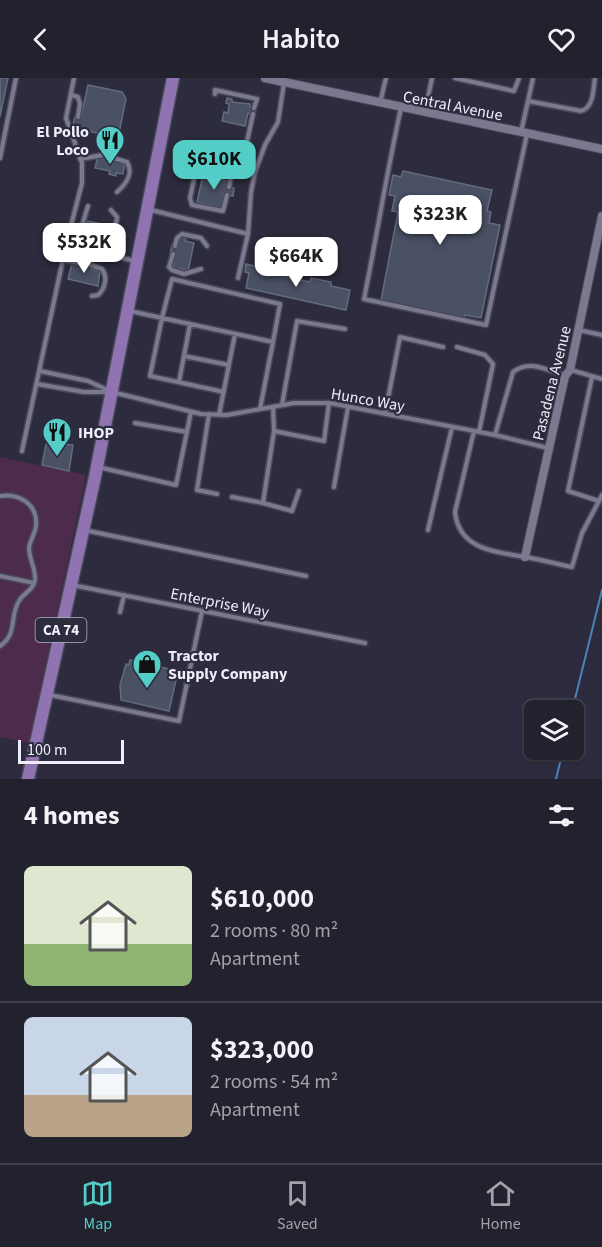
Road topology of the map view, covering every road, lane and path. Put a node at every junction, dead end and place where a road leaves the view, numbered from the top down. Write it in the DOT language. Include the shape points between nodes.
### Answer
graph roads {
  1 [pos="16,78"];
  2 [pos="74,78"];
  3 [pos="173,78"];
  4 [pos="265,78"];
  5 [pos="386,78"];
  6 [pos="432,78"];
  7 [pos="455,78"];
  8 [pos="519,78"];
  9 [pos="533,78"];
  10 [pos="595,78"];
  11 [pos="298,82"];
  12 [pos="284,83"];
  13 [pos="214,94"];
  14 [pos="72,95"];
  15 [pos="528,100"];
  16 [pos="380,103"];
  17 [pos="401,108"];
  18 [pos="425,113"];
  19 [pos="78,117"];
  20 [pos="76,126"];
  21 [pos="524,133"];
  22 [pos="73,139"];
  23 [pos="246,146"];
  24 [pos="602,149"];
  25 [pos="0,158"];
  26 [pos="80,159"];
  27 [pos="198,160"];
  28 [pos="233,167"];
  29 [pos="229,187"];
  30 [pos="117,192"];
  31 [pos="228,195"];
  32 [pos="88,206"];
  33 [pos="147,209"];
  34 [pos="111,210"];
  35 [pos="602,216"];
  36 [pos="248,234"];
  37 [pos="92,240"];
  38 [pos="99,241"];
  39 [pos="599,244"];
  40 [pos="66,245"];
  41 [pos="175,246"];
  42 [pos="207,246"];
  43 [pos="173,254"];
  44 [pos="63,260"];
  45 [pos="138,262"];
  46 [pos="84,264"];
  47 [pos="92,265"];
  48 [pos="201,269"];
  49 [pos="238,278"];
  50 [pos="92,296"];
  51 [pos="129,310"];
  52 [pos="162,318"];
  53 [pos="190,324"];
  54 [pos="345,329"];
  55 [pos="579,330"];
  56 [pos="235,334"];
  57 [pos="602,335"];
  58 [pos="273,342"];
  59 [pos="443,347"];
  60 [pos="457,347"];
  61 [pos="184,356"];
  62 [pos="229,365"];
  63 [pos="40,371"];
  64 [pos="568,373"];
  65 [pos="592,377"];
  66 [pos="602,379"];
  67 [pos="179,382"];
  68 [pos="37,384"];
  69 [pos="112,392"];
  70 [pos="224,392"];
  71 [pos="330,403"];
  72 [pos="282,405"];
  73 [pos="273,407"];
  74 [pos="348,407"];
  75 [pos="260,410"];
  76 [pos="191,412"];
  77 [pos="209,414"];
  78 [pos="385,414"];
  79 [pos="219,415"];
  80 [pos="135,423"];
  81 [pos="452,427"];
  82 [pos="274,431"];
  83 [pos="187,432"];
  84 [pos="476,432"];
  85 [pos="495,435"];
  86 [pos="549,448"];
  87 [pos="22,451"];
  88 [pos="96,472"];
  89 [pos="334,487"];
  90 [pos="299,491"];
  91 [pos="217,494"];
  92 [pos="602,495"];
  93 [pos="0,496"];
  94 [pos="232,497"];
  95 [pos="599,501"];
  96 [pos="262,503"];
  97 [pos="84,530"];
  98 [pos="428,530"];
  99 [pos="525,557"];
  100 [pos="0,576"];
  101 [pos="306,576"];
  102 [pos="34,583"];
  103 [pos="71,585"];
  104 [pos="124,595"];
  105 [pos="202,611"];
  106 [pos="120,612"];
  107 [pos="365,643"];
  108 [pos="0,646"];
  109 [pos="47,694"];
  110 [pos="28,779"];
  1 -- 25 [label="lane"];
  2 -- 14 [label="lane"];
  3 -- 33 [label="main road, CA 74"];
  4 -- 12 [label="street, Central Avenue"];
  5 -- 16 [label="lane"];
  6 -- 18 [label="lane"];
  7 -- 8 [label="lane" via="514,91"];
  9 -- 15 [label="lane"];
  10 -- 15 [label="lane" via="591,105 581,111"];
  11 -- 12 [label="street, Central Avenue"];
  11 -- 16 [label="street, Central Avenue"];
  12 -- 36 [label="lane" via="278,122 255,172"];
  13 -- 23 [label="lane" via="215,90 257,99"];
  14 -- 19 [label="lane" via="78,97 80,104"];
  14 -- 22 [label="lane" via="66,118"];
  15 -- 21 [label="lane"];
  16 -- 17 [label="street, Central Avenue"];
  17 -- 18 [label="street, Central Avenue"];
  17 -- 21 [label="lane" via="364,299 413,311 486,325"];
  18 -- 21 [label="street, Central Avenue"];
  20 -- 22 [label="lane"];
  21 -- 24 [label="street, Central Avenue"];
  22 -- 26 [label="lane"];
  26 -- 30 [label="lane" via="103,155 127,162 128,182"];
  26 -- 40 [label="lane" via="82,183"];
  27 -- 31 [label="lane" via="192,205 223,211"];
  28 -- 29 [label="lane"];
  32 -- 37 [label="lane" via="80,232 82,237"];
  33 -- 36 [label="lane"];
  33 -- 45 [label="main road, CA 74"];
  34 -- 38 [label="lane" via="117,218 114,238"];
  35 -- 39 [label="street, Pasadena Avenue"];
  36 -- 49 [label="lane"];
  39 -- 55 [label="street, Pasadena Avenue"];
  40 -- 44 [label="lane"];
  40 -- 45 [label="lane"];
  41 -- 42 [label="lane" via="182,234 201,238"];
  43 -- 48 [label="lane" via="169,267 172,270 184,274"];
  44 -- 46 [label="lane"];
  44 -- 63 [label="lane"];
  45 -- 51 [label="main road, CA 74"];
  47 -- 50 [label="lane" via="105,275 103,290"];
  51 -- 52 [label="lane"];
  51 -- 69 [label="main road, CA 74"];
  52 -- 53 [label="lane"];
  52 -- 58 [label="lane" via="172,279 280,304"];
  52 -- 67 [label="lane" via="150,376"];
  53 -- 56 [label="lane"];
  53 -- 61 [label="lane"];
  54 -- 72 [label="lane" via="297,321"];
  55 -- 57 [label="lane"];
  55 -- 64 [label="street, Pasadena Avenue"];
  56 -- 58 [label="lane"];
  56 -- 62 [label="lane"];
  58 -- 75 [label="lane"];
  59 -- 78 [label="lane" via="400,337"];
  60 -- 84 [label="lane" via="485,355 493,364"];
  61 -- 62 [label="lane"];
  61 -- 67 [label="lane"];
  62 -- 70 [label="lane"];
  63 -- 68 [label="lane"];
  63 -- 69 [label="lane, Hunco Way" via="88,381"];
  64 -- 65 [label="lane"];
  64 -- 85 [label="lane" via="526,366 513,372"];
  64 -- 86 [label="street, Pasadena Avenue"];
  65 -- 66 [label="lane"];
  65 -- 95 [label="lane" via="568,491"];
  67 -- 70 [label="lane"];
  68 -- 69 [label="lane, Hunco Way"];
  68 -- 87 [label="lane"];
  69 -- 76 [label="lane, Hunco Way"];
  69 -- 88 [label="main road, CA 74"];
  70 -- 79 [label="lane"];
  71 -- 72 [label="lane, Hunco Way"];
  71 -- 74 [label="lane, Hunco Way"];
  71 -- 82 [label="lane" via="324,441"];
  72 -- 73 [label="lane, Hunco Way"];
  73 -- 75 [label="lane, Hunco Way"];
  73 -- 82 [label="lane"];
  74 -- 78 [label="lane, Hunco Way"];
  74 -- 89 [label="lane"];
  75 -- 79 [label="lane, Hunco Way"];
  76 -- 77 [label="lane, Hunco Way"];
  76 -- 83 [label="lane"];
  77 -- 79 [label="lane, Hunco Way"];
  77 -- 91 [label="lane" via="197,490"];
  78 -- 81 [label="lane, Hunco Way"];
  80 -- 83 [label="lane"];
  81 -- 84 [label="lane, Hunco Way"];
  81 -- 98 [label="lane"];
  82 -- 96 [label="lane"];
  83 -- 88 [label="lane" via="176,485"];
  84 -- 85 [label="lane, Hunco Way"];
  84 -- 99 [label="lane" via="455,512 456,523 470,542 482,548"];
  85 -- 86 [label="lane, Hunco Way"];
  86 -- 99 [label="street, Pasadena Avenue"];
  88 -- 97 [label="main road, CA 74"];
  90 -- 96 [label="lane" via="292,511"];
  92 -- 95 [label="lane"];
  93 -- 102 [label="lane" via="18,496 33,511 36,522 29,550"];
  94 -- 96 [label="lane"];
  95 -- 99 [label="lane" via="582,533 572,567"];
  97 -- 101 [label="lane"];
  97 -- 103 [label="main road, CA 74"];
  100 -- 102 [label="lane"];
  102 -- 108 [label="lane" via="19,601 10,638"];
  103 -- 104 [label="lane, Enterprise Way"];
  103 -- 109 [label="main road, CA 74"];
  104 -- 105 [label="lane, Enterprise Way"];
  104 -- 106 [label="lane"];
  105 -- 107 [label="lane, Enterprise Way"];
  105 -- 109 [label="lane" via="179,721"];
  109 -- 110 [label="main road, CA 74"];
}
